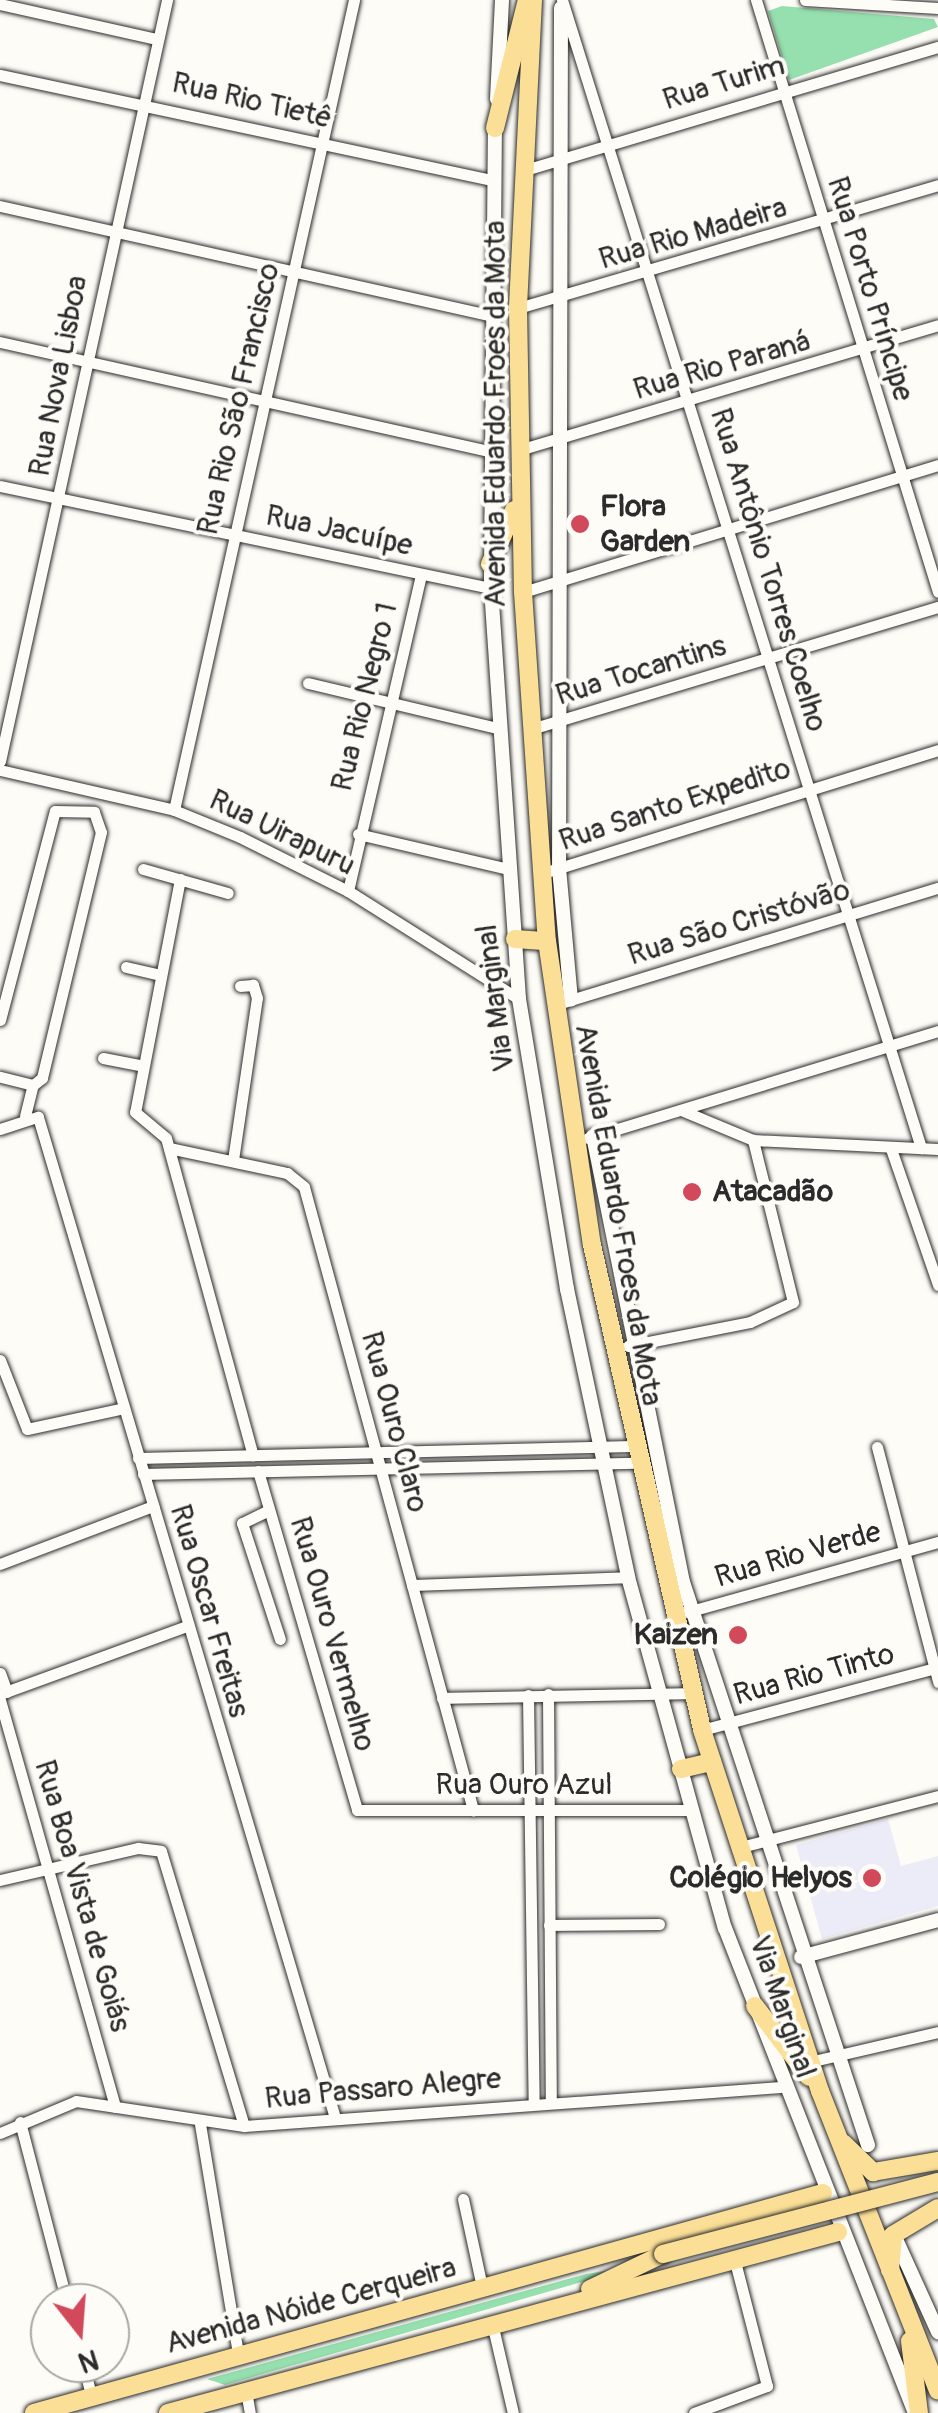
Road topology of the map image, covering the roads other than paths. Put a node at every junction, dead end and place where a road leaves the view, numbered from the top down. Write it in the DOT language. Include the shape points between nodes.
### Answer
graph roads {
  1 [pos="166,0"];
  2 [pos="354,0"];
  3 [pos="502,0"];
  4 [pos="530,0"];
  5 [pos="756,0"];
  6 [pos="805,0"];
  7 [pos="0,4"];
  8 [pos="562,4"];
  9 [pos="938,8"];
  10 [pos="156,39"];
  11 [pos="938,47"];
  12 [pos="0,75"];
  13 [pos="784,90"];
  14 [pos="144,102"];
  15 [pos="495,128"];
  16 [pos="612,142"];
  17 [pos="323,143"];
  18 [pos="562,159"];
  19 [pos="525,170"];
  20 [pos="491,180"];
  21 [pos="938,185"];
  22 [pos="0,206"];
  23 [pos="822,222"];
  24 [pos="114,232"];
  25 [pos="296,266"];
  26 [pos="648,272"];
  27 [pos="558,300"];
  28 [pos="518,308"];
  29 [pos="489,315"];
  30 [pos="938,325"];
  31 [pos="0,342"];
  32 [pos="862,351"];
  33 [pos="84,360"];
  34 [pos="266,397"];
  35 [pos="689,402"];
  36 [pos="557,440"];
  37 [pos="519,450"];
  38 [pos="488,451"];
  39 [pos="938,465"];
  40 [pos="902,476"];
  41 [pos="520,480"];
  42 [pos="0,486"];
  43 [pos="60,500"];
  44 [pos="728,531"];
  45 [pos="233,534"];
  46 [pos="490,564"];
  47 [pos="421,574"];
  48 [pos="559,582"];
  49 [pos="491,588"];
  50 [pos="523,592"];
  51 [pos="938,592"];
  52 [pos="938,607"];
  53 [pos="769,659"];
  54 [pos="308,683"];
  55 [pos="388,702"];
  56 [pos="560,722"];
  57 [pos="500,729"];
  58 [pos="531,729"];
  59 [pos="938,750"];
  60 [pos="0,761"];
  61 [pos="0,770"];
  62 [pos="810,788"];
  63 [pos="174,810"];
  64 [pos="358,834"];
  65 [pos="143,870"];
  66 [pos="509,870"];
  67 [pos="551,870"];
  68 [pos="180,880"];
  69 [pos="938,888"];
  70 [pos="348,891"];
  71 [pos="228,892"];
  72 [pos="850,916"];
  73 [pos="515,939"];
  74 [pos="546,941"];
  75 [pos="126,967"];
  76 [pos="161,975"];
  77 [pos="240,986"];
  78 [pos="519,999"];
  79 [pos="562,1002"];
  80 [pos="0,1020"];
  81 [pos="938,1031"];
  82 [pos="890,1046"];
  83 [pos="103,1058"];
  84 [pos="140,1065"];
  85 [pos="0,1077"];
  86 [pos="33,1085"];
  87 [pos="681,1110"];
  88 [pos="32,1116"];
  89 [pos="0,1129"];
  90 [pos="584,1139"];
  91 [pos="753,1140"];
  92 [pos="168,1148"];
  93 [pos="920,1148"];
  94 [pos="891,1149"];
  95 [pos="938,1149"];
  96 [pos="233,1160"];
  97 [pos="938,1285"];
  98 [pos="633,1345"];
  99 [pos="612,1349"];
  100 [pos="0,1360"];
  101 [pos="124,1408"];
  102 [pos="598,1447"];
  103 [pos="876,1447"];
  104 [pos="376,1453"];
  105 [pos="253,1454"];
  106 [pos="633,1455"];
  107 [pos="138,1458"];
  108 [pos="602,1465"];
  109 [pos="258,1471"];
  110 [pos="381,1472"];
  111 [pos="143,1474"];
  112 [pos="153,1506"];
  113 [pos="269,1510"];
  114 [pos="938,1542"];
  115 [pos="904,1552"];
  116 [pos="0,1564"];
  117 [pos="628,1577"];
  118 [pos="412,1584"];
  119 [pos="690,1611"];
  120 [pos="671,1616"];
  121 [pos="188,1626"];
  122 [pos="280,1639"];
  123 [pos="936,1668"];
  124 [pos="0,1673"];
  125 [pos="938,1682"];
  126 [pos="692,1693"];
  127 [pos="548,1694"];
  128 [pos="660,1694"];
  129 [pos="2,1695"];
  130 [pos="528,1695"];
  131 [pos="442,1698"];
  132 [pos="726,1724"];
  133 [pos="702,1730"];
  134 [pos="712,1762"];
  135 [pos="681,1769"];
  136 [pos="938,1796"];
  137 [pos="548,1809"];
  138 [pos="357,1810"];
  139 [pos="473,1810"];
  140 [pos="530,1810"];
  141 [pos="692,1810"];
  142 [pos="761,1840"];
  143 [pos="738,1848"];
  144 [pos="49,1868"];
  145 [pos="0,1880"];
  146 [pos="938,1920"];
  147 [pos="659,1924"];
  148 [pos="549,1925"];
  149 [pos="801,1957"];
  150 [pos="776,1964"];
  151 [pos="754,2006"];
  152 [pos="938,2032"];
  153 [pos="836,2059"];
  154 [pos="810,2062"];
  155 [pos="780,2087"];
  156 [pos="820,2091"];
  157 [pos="534,2102"];
  158 [pos="551,2102"];
  159 [pos="115,2107"];
  160 [pos="335,2118"];
  161 [pos="20,2122"];
  162 [pos="200,2124"];
  163 [pos="244,2126"];
  164 [pos="836,2132"];
  165 [pos="0,2133"];
  166 [pos="868,2146"];
  167 [pos="938,2161"];
  168 [pos="901,2171"];
  169 [pos="938,2182"];
  170 [pos="823,2193"];
  171 [pos="464,2199"];
  172 [pos="800,2201"];
  173 [pos="938,2208"];
  174 [pos="912,2216"];
  175 [pos="838,2232"];
  176 [pos="894,2234"];
  177 [pos="810,2240"];
  178 [pos="663,2254"];
  179 [pos="735,2260"];
  180 [pos="546,2271"];
  181 [pos="62,2283"];
  182 [pos="893,2285"];
  183 [pos="482,2288"];
  184 [pos="548,2307"];
  185 [pos="908,2321"];
  186 [pos="492,2323"];
  187 [pos="938,2332"];
  188 [pos="238,2353"];
  189 [pos="88,2383"];
  190 [pos="246,2391"];
  191 [pos="938,2391"];
  192 [pos="91,2395"];
  193 [pos="34,2413"];
  194 [pos="168,2413"];
  195 [pos="250,2413"];
  196 [pos="513,2413"];
  197 [pos="694,2413"];
  198 [pos="917,2413"];
  1 -- 10 [label="street, Rua Nova Lisboa"];
  2 -- 17 [label="street, Rua Rio São Francisco"];
  3 -- 15 [label="street, Via Marginal"];
  4 -- 15 [label="main road"];
  4 -- 19 [label="main road, Avenida Eduardo Froes da Mota"];
  5 -- 13 [label="street, Rua Porto Príncipe"];
  6 -- 9 [label="street"];
  7 -- 10 [label="street"];
  8 -- 16 [label="street, Rua Antônio Torres Coelho"];
  8 -- 18 [label="street"];
  10 -- 14 [label="street, Rua Nova Lisboa"];
  11 -- 13 [label="street, Rua Turim"];
  12 -- 14 [label="street, Rua Rio Tietê"];
  13 -- 16 [label="street, Rua Turim"];
  13 -- 23 [label="street, Rua Porto Príncipe"];
  14 -- 17 [label="street, Rua Rio Tietê"];
  14 -- 24 [label="street, Rua Nova Lisboa"];
  15 -- 20 [label="street, Via Marginal"];
  16 -- 18 [label="street, Rua Turim"];
  16 -- 26 [label="street, Rua Antônio Torres Coelho"];
  17 -- 20 [label="street, Rua Rio Tietê"];
  17 -- 25 [label="street, Rua Rio São Francisco"];
  18 -- 19 [label="street, Rua Turim"];
  18 -- 27 [label="street"];
  19 -- 28 [label="main road, Avenida Eduardo Froes da Mota"];
  20 -- 29 [label="street, Via Marginal"];
  21 -- 23 [label="street, Rua Rio Madeira"];
  22 -- 24 [label="street"];
  23 -- 26 [label="street, Rua Rio Madeira"];
  23 -- 32 [label="street, Rua Porto Príncipe"];
  24 -- 25 [label="street"];
  24 -- 33 [label="street, Rua Nova Lisboa"];
  25 -- 29 [label="street"];
  25 -- 34 [label="street, Rua Rio São Francisco"];
  26 -- 27 [label="street, Rua Rio Madeira"];
  26 -- 35 [label="street, Rua Antônio Torres Coelho"];
  27 -- 28 [label="street, Rua Rio Madeira"];
  27 -- 36 [label="street"];
  28 -- 37 [label="main road, Avenida Eduardo Froes da Mota"];
  29 -- 38 [label="street, Via Marginal"];
  30 -- 32 [label="street, Rua Rio Paraná"];
  31 -- 33 [label="street"];
  32 -- 35 [label="street, Rua Rio Paraná"];
  32 -- 40 [label="street, Rua Porto Príncipe"];
  33 -- 34 [label="street"];
  33 -- 43 [label="street, Rua Nova Lisboa"];
  34 -- 38 [label="street"];
  34 -- 45 [label="street, Rua Rio São Francisco"];
  35 -- 36 [label="street, Rua Rio Paraná"];
  35 -- 44 [label="street, Rua Antônio Torres Coelho"];
  36 -- 37 [label="street, Rua Rio Paraná"];
  36 -- 48 [label="street"];
  37 -- 41 [label="main road, Avenida Eduardo Froes da Mota"];
  38 -- 46 [label="street, Via Marginal"];
  39 -- 40 [label="street"];
  40 -- 44 [label="street"];
  40 -- 51 [label="street, Rua Porto Príncipe"];
  41 -- 46 [label="main road" via="510,530"];
  41 -- 50 [label="main road, Avenida Eduardo Froes da Mota"];
  42 -- 43 [label="street, Rua Jacuípe"];
  43 -- 45 [label="street, Rua Jacuípe"];
  43 -- 60 [label="street, Rua Nova Lisboa"];
  44 -- 48 [label="street"];
  44 -- 53 [label="street, Rua Antônio Torres Coelho"];
  45 -- 47 [label="street, Rua Jacuípe"];
  45 -- 63 [label="street, Rua Rio São Francisco"];
  46 -- 49 [label="street, Via Marginal"];
  47 -- 49 [label="street, Rua Jacuípe"];
  47 -- 55 [label="street, Rua Rio Negro 1"];
  48 -- 50 [label="street"];
  48 -- 56 [label="street"];
  49 -- 57 [label="street, Via Marginal"];
  50 -- 58 [label="main road, Avenida Eduardo Froes da Mota"];
  52 -- 53 [label="street, Rua Tocantins"];
  53 -- 56 [label="street, Rua Tocantins"];
  53 -- 62 [label="street, Rua Antônio Torres Coelho"];
  54 -- 55 [label="street"];
  55 -- 57 [label="street"];
  55 -- 64 [label="street, Rua Rio Negro 1"];
  56 -- 58 [label="street, Rua Tocantins"];
  56 -- 67 [label="street"];
  57 -- 66 [label="street, Via Marginal"];
  58 -- 67 [label="main road, Avenida Eduardo Froes da Mota"];
  59 -- 62 [label="street, Rua Santo Expedito"];
  61 -- 63 [label="street, Rua Uirapuru"];
  62 -- 67 [label="street, Rua Santo Expedito"];
  62 -- 72 [label="street, Rua Antônio Torres Coelho"];
  63 -- 70 [label="street, Rua Uirapuru"];
  64 -- 66 [label="street"];
  64 -- 70 [label="street, Rua Rio Negro 1"];
  65 -- 68 [label="street"];
  66 -- 73 [label="street, Via Marginal"];
  67 -- 74 [label="main road, Avenida Eduardo Froes da Mota"];
  67 -- 79 [label="street"];
  68 -- 71 [label="street"];
  68 -- 76 [label="street"];
  69 -- 72 [label="street, Rua São Cristóvão"];
  70 -- 78 [label="street, Rua Uirapuru"];
  72 -- 79 [label="street, Rua São Cristóvão"];
  72 -- 82 [label="street, Rua Antônio Torres Coelho"];
  73 -- 74 [label="main road"];
  73 -- 78 [label="street, Via Marginal"];
  74 -- 79 [label="main road, Avenida Eduardo Froes da Mota"];
  75 -- 76 [label="street"];
  76 -- 84 [label="street"];
  77 -- 96 [label="street" via="257,992"];
  78 -- 102 [label="street, Via Marginal"];
  79 -- 90 [label="main road, Avenida Eduardo Froes da Mota"];
  80 -- 86 [label="street" via="55,811 94,812 101,832 44,1070"];
  81 -- 82 [label="street"];
  82 -- 87 [label="street"];
  82 -- 93 [label="street, Rua Antônio Torres Coelho"];
  83 -- 84 [label="street"];
  84 -- 92 [label="street" via="135,1112"];
  85 -- 86 [label="street"];
  86 -- 88 [label="street"];
  87 -- 90 [label="street"];
  87 -- 91 [label="street"];
  88 -- 89 [label="street"];
  88 -- 101 [label="street, Rua Oscar Freitas"];
  90 -- 98 [label="street"];
  90 -- 99 [label="main road, Avenida Eduardo Froes da Mota"];
  91 -- 94 [label="street"];
  91 -- 98 [label="street" via="793,1302 750,1322"];
  92 -- 96 [label="street, Rua Ouro Claro"];
  92 -- 105 [label="street"];
  93 -- 94 [label="street"];
  93 -- 95 [label="street"];
  94 -- 97 [label="street"];
  96 -- 104 [label="street, Rua Ouro Claro" via="287,1172 304,1187"];
  98 -- 99 [label="street"];
  98 -- 119 [label="street"];
  99 -- 106 [label="main road, Avenida Eduardo Froes da Mota"];
  100 -- 101 [label="street" via="26,1429"];
  101 -- 107 [label="street, Rua Oscar Freitas"];
  102 -- 104 [label="street"];
  102 -- 106 [label="street"];
  102 -- 108 [label="street, Via Marginal"];
  103 -- 115 [label="street"];
  104 -- 105 [label="street"];
  104 -- 110 [label="street, Rua Ouro Claro"];
  105 -- 107 [label="street"];
  106 -- 108 [label="street"];
  106 -- 120 [label="main road, Avenida Eduardo Froes da Mota"];
  107 -- 111 [label="street, Rua Oscar Freitas"];
  108 -- 110 [label="street"];
  108 -- 117 [label="street, Via Marginal"];
  109 -- 110 [label="street"];
  109 -- 111 [label="street"];
  109 -- 113 [label="street, Rua Ouro Vermelho"];
  110 -- 118 [label="street, Rua Ouro Claro"];
  111 -- 112 [label="street, Rua Oscar Freitas"];
  112 -- 116 [label="street"];
  112 -- 121 [label="street, Rua Oscar Freitas"];
  113 -- 122 [label="street" via="242,1523"];
  113 -- 138 [label="street, Rua Ouro Vermelho"];
  114 -- 115 [label="street, Rua Rio Verde"];
  115 -- 119 [label="street, Rua Rio Verde"];
  115 -- 123 [label="street"];
  117 -- 118 [label="street"];
  117 -- 128 [label="street, Via Marginal"];
  118 -- 131 [label="street, Rua Ouro Claro"];
  119 -- 120 [label="street, Rua Rio Verde"];
  119 -- 132 [label="street"];
  120 -- 126 [label="main road, Avenida Eduardo Froes da Mota"];
  121 -- 129 [label="street"];
  121 -- 160 [label="street, Rua Oscar Freitas"];
  123 -- 125 [label="street"];
  123 -- 132 [label="street, Rua Rio Tinto"];
  124 -- 129 [label="street, Rua Boa Vista de Goiás"];
  126 -- 128 [label="street"];
  126 -- 133 [label="main road, Avenida Eduardo Froes da Mota"];
  127 -- 128 [label="street"];
  127 -- 130 [label="street"];
  127 -- 137 [label="street"];
  128 -- 135 [label="street, Via Marginal"];
  129 -- 144 [label="street, Rua Boa Vista de Goiás"];
  130 -- 131 [label="street"];
  130 -- 140 [label="street"];
  131 -- 139 [label="street, Rua Ouro Claro"];
  132 -- 133 [label="street, Rua Rio Tinto"];
  132 -- 142 [label="street"];
  133 -- 134 [label="main road, Avenida Eduardo Froes da Mota"];
  134 -- 135 [label="main road"];
  134 -- 143 [label="main road, Avenida Eduardo Froes da Mota"];
  135 -- 141 [label="street, Via Marginal"];
  136 -- 142 [label="street"];
  137 -- 140 [label="street, Rua Ouro Azul"];
  137 -- 141 [label="street, Rua Ouro Azul"];
  137 -- 148 [label="street"];
  138 -- 139 [label="street, Rua Ouro Azul"];
  139 -- 140 [label="street, Rua Ouro Azul"];
  140 -- 157 [label="street"];
  141 -- 151 [label="street, Via Marginal"];
  142 -- 143 [label="street"];
  142 -- 149 [label="street"];
  143 -- 150 [label="main road, Avenida Eduardo Froes da Mota"];
  144 -- 145 [label="street"];
  144 -- 159 [label="street, Rua Boa Vista de Goiás"];
  144 -- 163 [label="street" via="161,1851"];
  146 -- 149 [label="street"];
  147 -- 148 [label="street"];
  148 -- 158 [label="street"];
  149 -- 150 [label="street"];
  149 -- 153 [label="street"];
  150 -- 154 [label="main road, Avenida Eduardo Froes da Mota"];
  151 -- 155 [label="street, Via Marginal"];
  151 -- 156 [label="main road"];
  152 -- 153 [label="street"];
  153 -- 154 [label="street"];
  153 -- 166 [label="street"];
  154 -- 156 [label="main road, Avenida Eduardo Froes da Mota"];
  155 -- 158 [label="street, Rua Passaro Alegre"];
  155 -- 170 [label="street, Via Marginal"];
  156 -- 164 [label="main road, Avenida Eduardo Froes da Mota"];
  157 -- 158 [label="street, Rua Passaro Alegre"];
  157 -- 160 [label="street, Rua Passaro Alegre"];
  159 -- 161 [label="street, Rua Passaro Alegre" via="52,2104"];
  159 -- 162 [label="street, Rua Passaro Alegre"];
  160 -- 163 [label="street, Rua Passaro Alegre"];
  161 -- 165 [label="street, Rua Passaro Alegre"];
  161 -- 181 [label="street"];
  162 -- 163 [label="street, Rua Passaro Alegre"];
  162 -- 188 [label="street"];
  164 -- 168 [label="main road" via="864,2168"];
  164 -- 182 [label="main road, Avenida Eduardo Froes da Mota"];
  167 -- 168 [label="main road"];
  168 -- 174 [label="main road" via="900,2202"];
  169 -- 178 [label="main road, bridge"];
  170 -- 172 [label="main road, Avenida Nóide Cerqueira"];
  170 -- 175 [label="street, Via Marginal"];
  171 -- 183 [label="street"];
  172 -- 177 [label="main road" via="822,2214"];
  172 -- 180 [label="main road, Avenida Nóide Cerqueira"];
  173 -- 174 [label="main road"];
  174 -- 176 [label="main road"];
  175 -- 177 [label="main road, Avenida Nóide Cerqueira"];
  175 -- 198 [label="street, Via Marginal"];
  176 -- 182 [label="main road"];
  176 -- 187 [label="street"];
  177 -- 179 [label="main road, Avenida Nóide Cerqueira"];
  178 -- 180 [label="main road, Avenida Nóide Cerqueira"];
  178 -- 184 [label="main road, Avenida Nóide Cerqueira"];
  179 -- 184 [label="main road, Avenida Nóide Cerqueira"];
  179 -- 197 [label="street" via="767,2386"];
  180 -- 183 [label="main road, Avenida Nóide Cerqueira"];
  182 -- 185 [label="main road, Avenida Eduardo Froes da Mota"];
  183 -- 188 [label="main road, Avenida Nóide Cerqueira"];
  184 -- 186 [label="main road, Avenida Nóide Cerqueira"];
  185 -- 191 [label="main road, Avenida Eduardo Froes da Mota"];
  185 -- 198 [label="main road"];
  186 -- 190 [label="main road, Avenida Nóide Cerqueira"];
  186 -- 196 [label="street"];
  188 -- 192 [label="main road, Avenida Nóide Cerqueira"];
  189 -- 192 [label="street"];
  190 -- 194 [label="main road, Avenida Nóide Cerqueira"];
  190 -- 195 [label="street"];
  192 -- 193 [label="main road, Avenida Nóide Cerqueira"];
}
